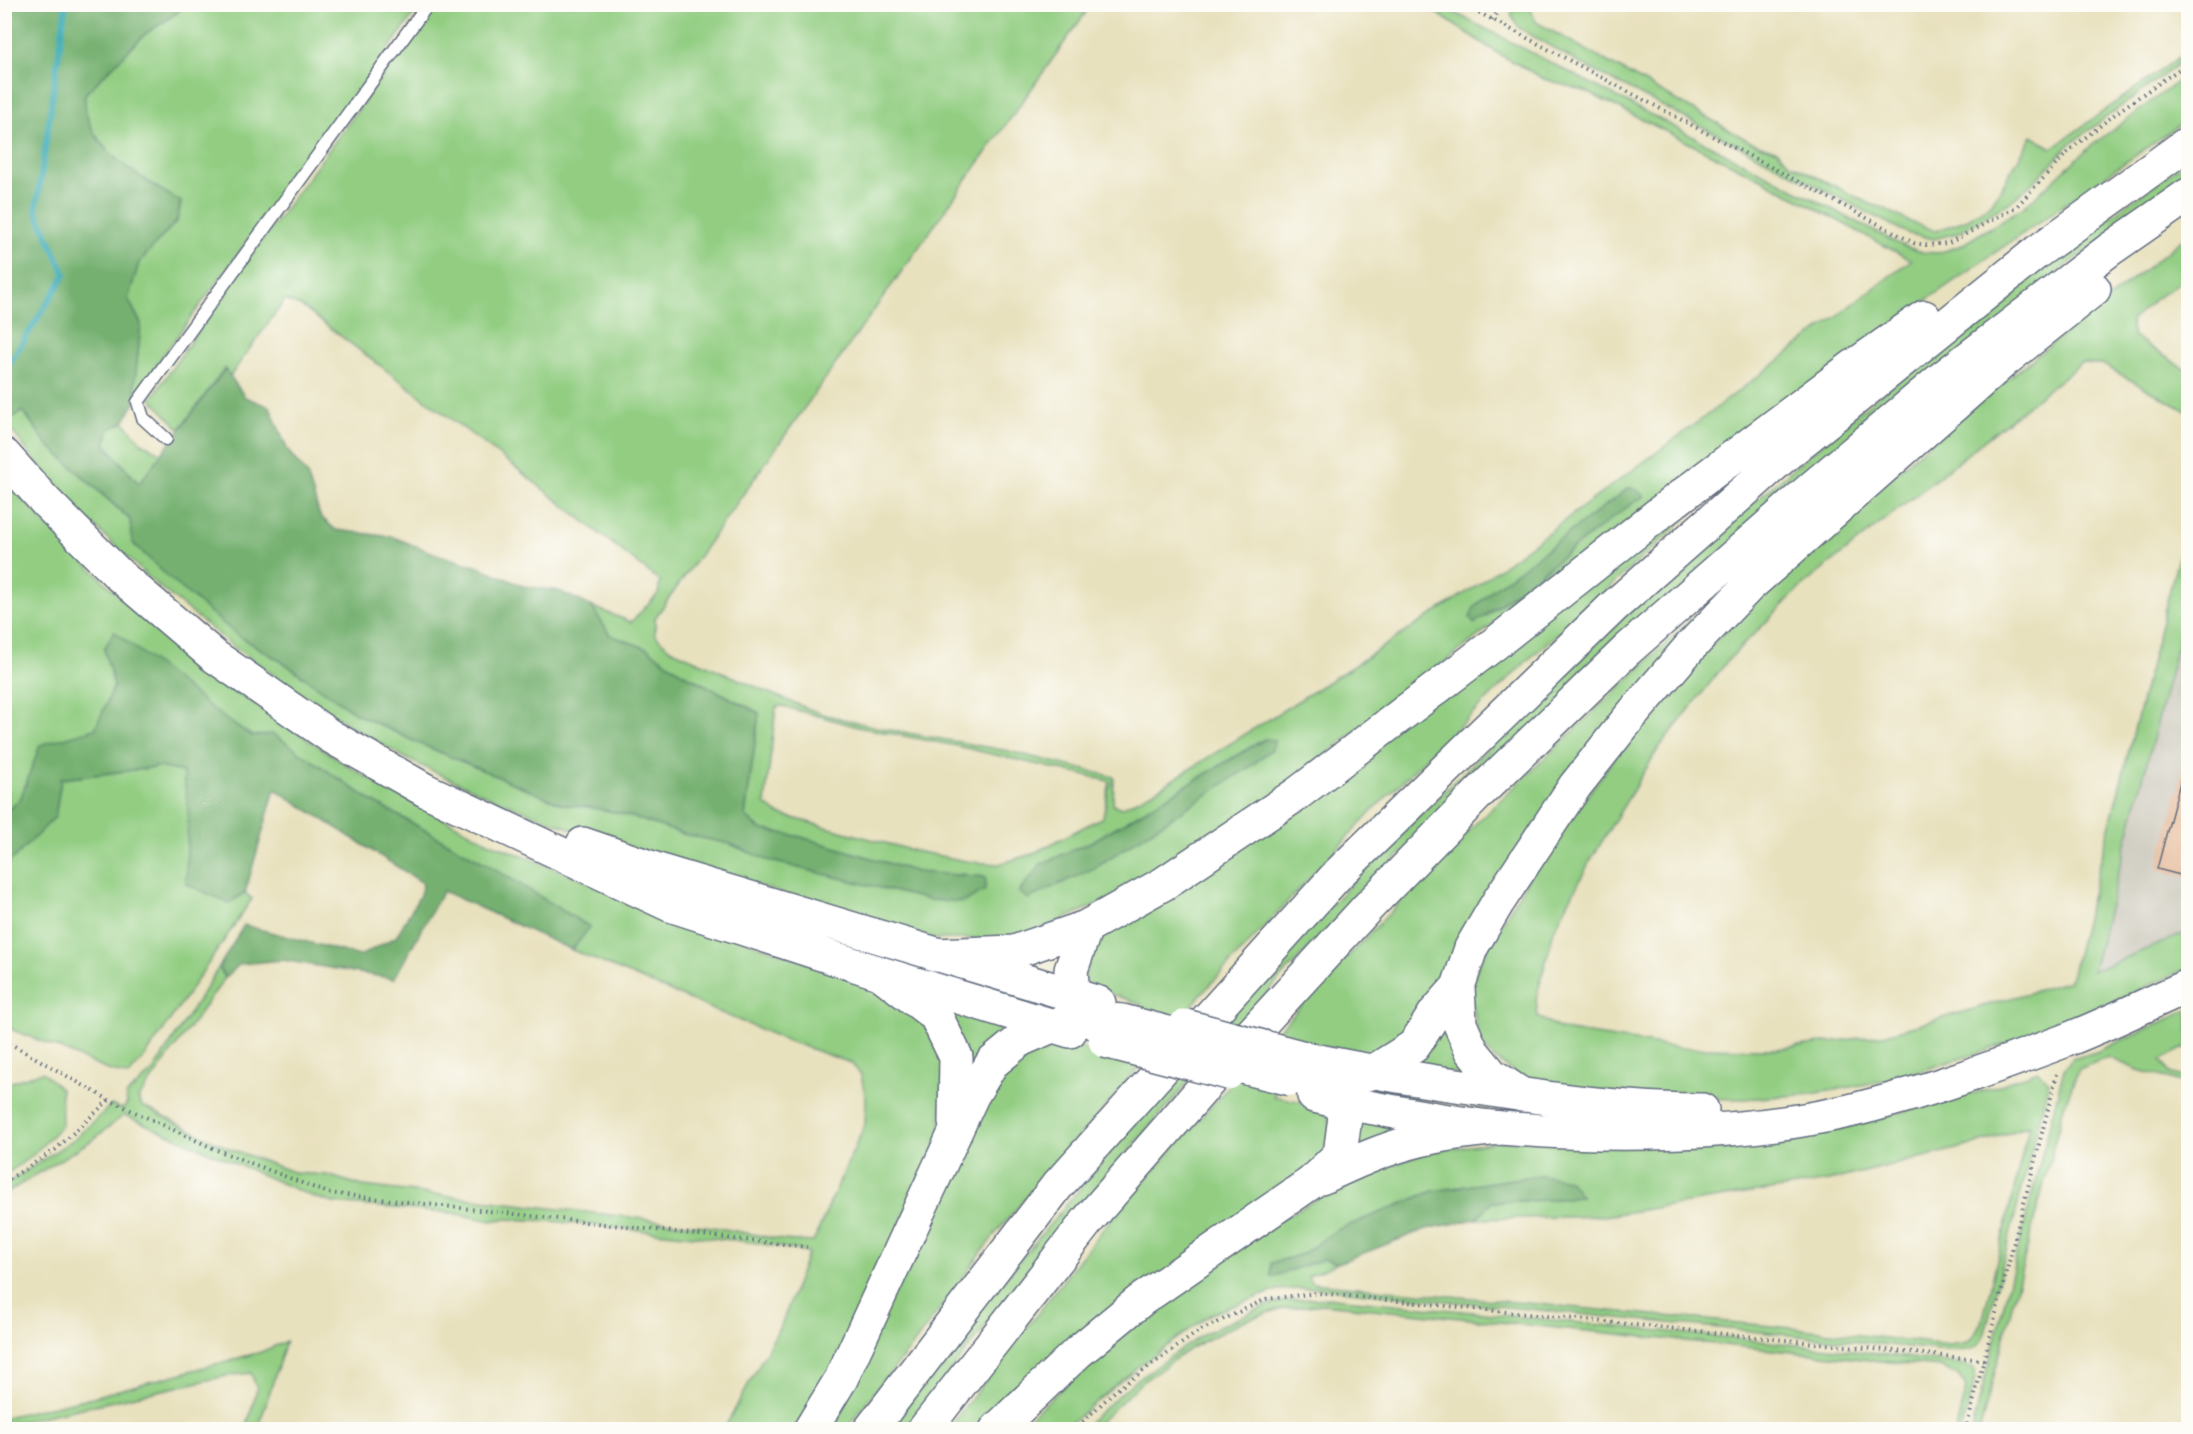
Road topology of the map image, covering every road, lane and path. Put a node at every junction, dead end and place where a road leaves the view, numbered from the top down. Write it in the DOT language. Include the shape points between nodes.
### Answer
graph roads {
  1 [pos="429,4"];
  2 [pos="1462,4"];
  3 [pos="1503,4"];
  4 [pos="1492,20"];
  5 [pos="2188,63"];
  6 [pos="2188,143"];
  7 [pos="2188,195"];
  8 [pos="2188,212"];
  9 [pos="2037,252"];
  10 [pos="166,438"];
  11 [pos="7,458"];
  12 [pos="425,790"];
  13 [pos="1086,927"];
  14 [pos="935,955"];
  15 [pos="880,973"];
  16 [pos="2188,986"];
  17 [pos="1458,987"];
  18 [pos="1069,1013"];
  19 [pos="1117,1026"];
  20 [pos="4,1040"];
  21 [pos="2066,1041"];
  22 [pos="1371,1073"];
  23 [pos="1307,1080"];
  24 [pos="1930,1087"];
  25 [pos="1522,1095"];
  26 [pos="110,1100"];
  27 [pos="1500,1128"];
  28 [pos="954,1136"];
  29 [pos="4,1182"];
  30 [pos="1312,1182"];
  31 [pos="807,1247"];
  32 [pos="1984,1360"];
  33 [pos="810,1430"];
  34 [pos="870,1430"];
  35 [pos="924,1430"];
  36 [pos="996,1430"];
  37 [pos="1074,1430"];
  38 [pos="1966,1430"];
  1 -- 10 [label="lane" via="138,402 142,418"];
  2 -- 4 [label="path"];
  3 -- 4 [label="path"];
  4 -- 5 [label="path" via="1914,243 1926,245 1949,243 2016,207 2071,149"];
  6 -- 9 [label="main road"];
  7 -- 35 [label="main road" via="2109,250 1942,378 1627,650 1480,792 1368,907 1202,1089 1089,1219"];
  8 -- 17 [label="main road" via="2005,360 1748,587 1690,646 1581,778 1532,849 1471,948"];
  9 -- 13 [label="main road" via="1950,299 1854,366 1297,794 1162,884"];
  9 -- 34 [label="main road" via="1784,456 1613,607 1339,873 1057,1186"];
  11 -- 12 [label="main road" via="119,575 214,656 330,736"];
  12 -- 14 [label="main road" via="667,873"];
  12 -- 15 [label="main road" via="670,905"];
  13 -- 14 [label="main road" via="1014,952"];
  13 -- 18 [label="main road" via="1071,970"];
  14 -- 18 [label="main road"];
  15 -- 18 [label="main road"];
  15 -- 28 [label="main road" via="936,1016 956,1057"];
  16 -- 21 [label="main road"];
  17 -- 22 [label="main road" via="1414,1046"];
  17 -- 25 [label="main road" via="1460,1024 1472,1051 1492,1075"];
  18 -- 19 [label="main road"];
  18 -- 28 [label="main road" via="1020,1040 992,1063"];
  19 -- 23 [label="main road, bridge" via="1183,1053 1197,1065 1222,1062"];
  19 -- 23 [label="main road, bridge" via="1183,1036 1220,1035 1244,1053"];
  20 -- 26 [label="path"];
  21 -- 24 [label="main road"];
  21 -- 32 [label="path"];
  22 -- 23 [label="main road"];
  22 -- 25 [label="main road"];
  23 -- 27 [label="main road"];
  23 -- 30 [label="main road" via="1345,1117 1340,1154"];
  24 -- 25 [label="main road" via="1769,1110 1612,1106"];
  24 -- 27 [label="main road" via="1848,1111 1764,1125 1621,1132"];
  26 -- 29 [label="path" via="56,1150"];
  26 -- 31 [label="path" via="217,1150 328,1193"];
  27 -- 30 [label="main road" via="1410,1142"];
  28 -- 33 [label="main road" via="841,1379"];
  30 -- 36 [label="main road" via="1141,1300 1078,1352"];
  32 -- 37 [label="path" via="1318,1293 1266,1299 1199,1331 1115,1391"];
  32 -- 38 [label="path"];
}
